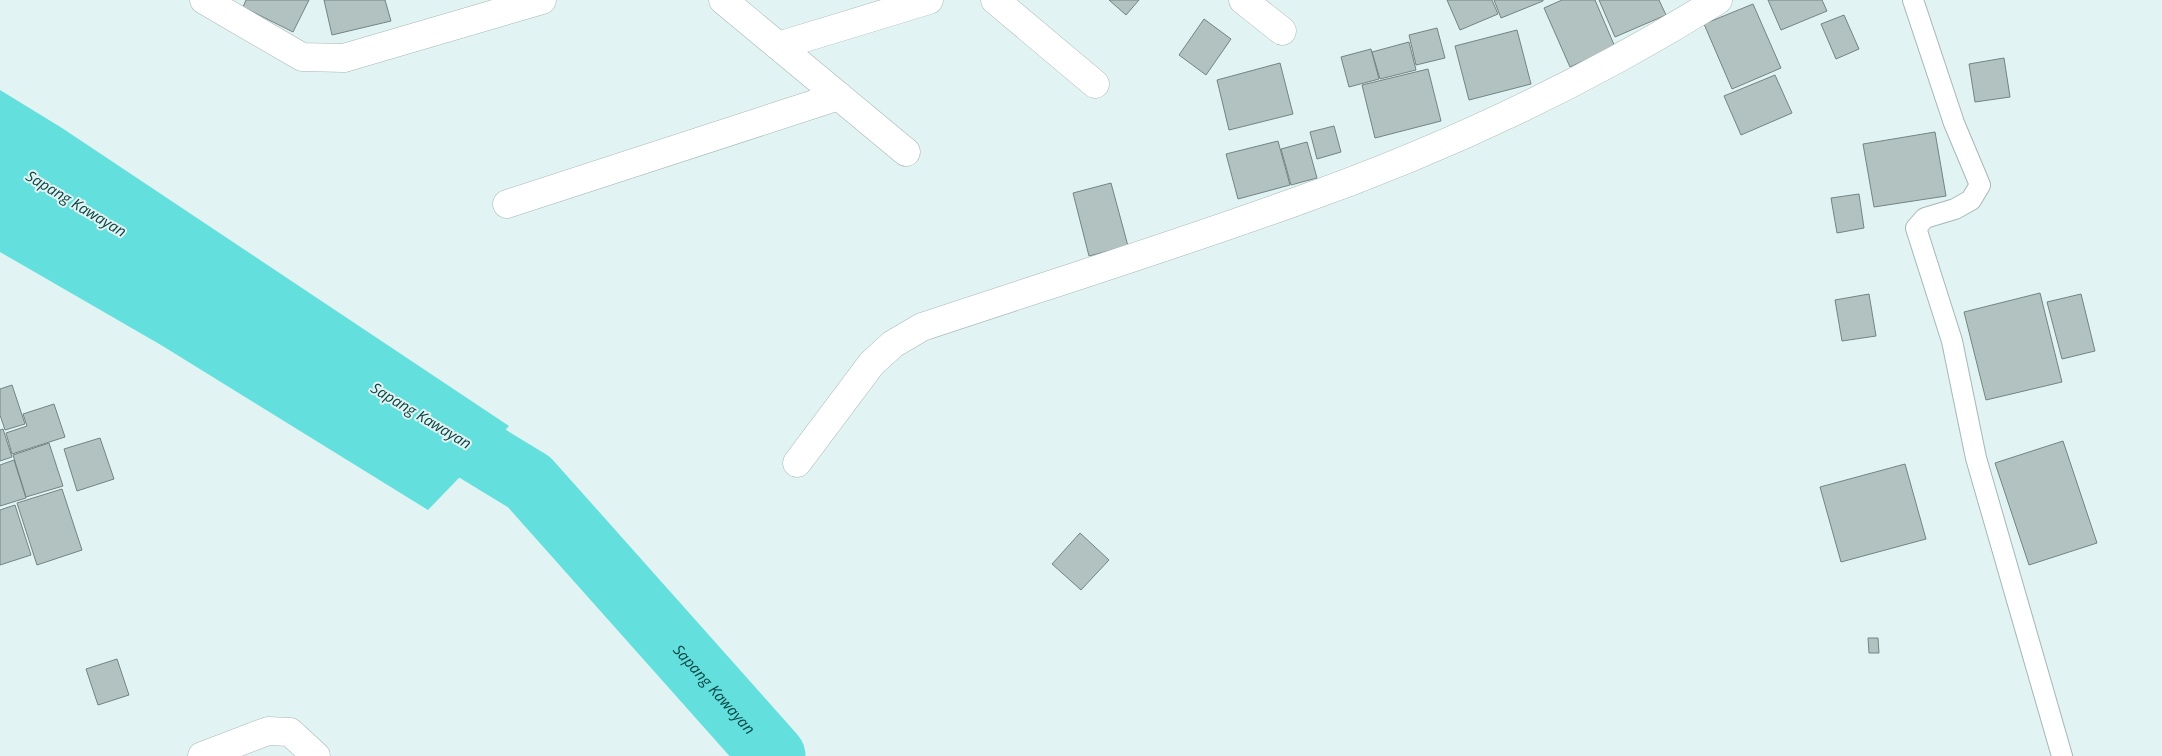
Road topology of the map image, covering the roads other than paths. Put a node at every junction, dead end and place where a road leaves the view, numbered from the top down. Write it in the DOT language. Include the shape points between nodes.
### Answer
graph roads {
  1 [pos="204,0"];
  2 [pos="542,0"];
  3 [pos="723,0"];
  4 [pos="929,0"];
  5 [pos="995,0"];
  6 [pos="1243,0"];
  7 [pos="1718,0"];
  8 [pos="1913,0"];
  9 [pos="1282,31"];
  10 [pos="778,46"];
  11 [pos="1095,84"];
  12 [pos="840,96"];
  13 [pos="906,152"];
  14 [pos="507,204"];
  15 [pos="797,463"];
  16 [pos="202,756"];
  17 [pos="316,756"];
  18 [pos="2062,756"];
  1 -- 2 [label="street" via="302,57 344,58"];
  3 -- 10 [label="street"];
  4 -- 10 [label="street"];
  5 -- 11 [label="street"];
  6 -- 9 [label="street"];
  7 -- 15 [label="street" via="1514,112 1418,154 1294,203 922,327 893,344 872,363"];
  8 -- 18 [label="lane" via="1954,122 1980,185 1971,200 1955,209 1924,218 1916,228 1952,341 1976,458"];
  10 -- 12 [label="street"];
  12 -- 13 [label="street"];
  12 -- 14 [label="street"];
  16 -- 17 [label="street" via="268,730 290,732"];
}
